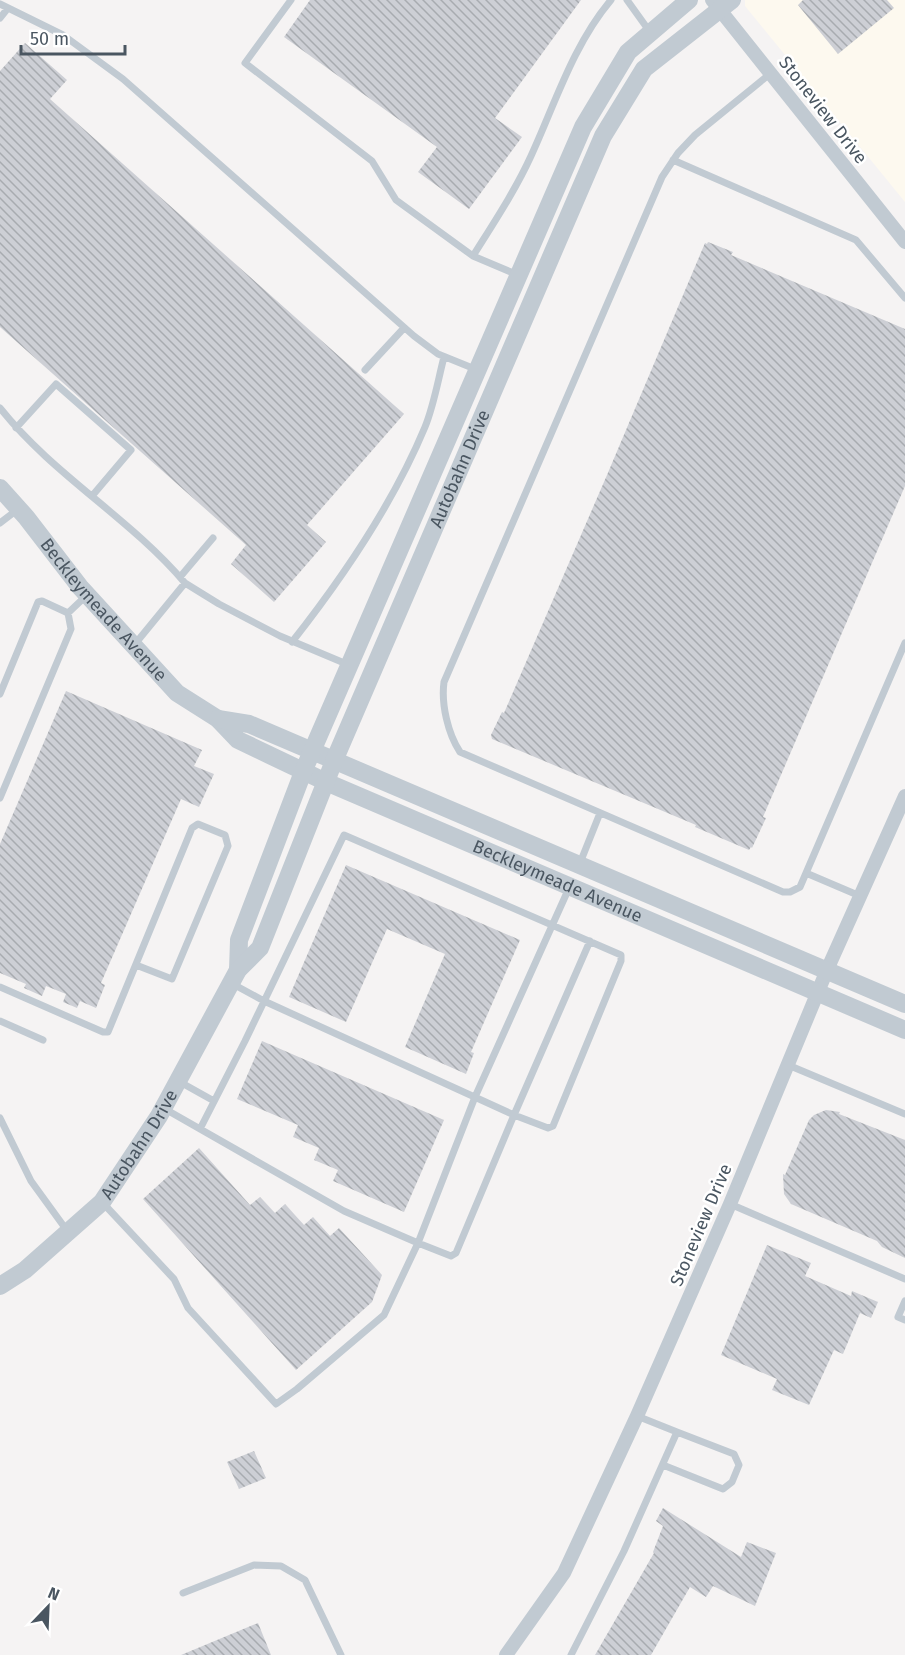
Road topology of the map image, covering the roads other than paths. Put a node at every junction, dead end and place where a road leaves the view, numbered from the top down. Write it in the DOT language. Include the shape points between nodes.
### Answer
graph roads {
  1 [pos="291,0"];
  2 [pos="611,0"];
  3 [pos="627,0"];
  4 [pos="689,0"];
  5 [pos="722,3"];
  6 [pos="0,4"];
  7 [pos="8,8"];
  8 [pos="0,18"];
  9 [pos="651,33"];
  10 [pos="771,73"];
  11 [pos="673,160"];
  12 [pos="905,242"];
  13 [pos="472,256"];
  14 [pos="518,276"];
  15 [pos="905,297"];
  16 [pos="404,328"];
  17 [pos="444,357"];
  18 [pos="366,370"];
  19 [pos="477,370"];
  20 [pos="0,408"];
  21 [pos="16,428"];
  22 [pos="0,488"];
  23 [pos="92,496"];
  24 [pos="19,509"];
  25 [pos="0,523"];
  26 [pos="213,538"];
  27 [pos="183,580"];
  28 [pos="87,595"];
  29 [pos="68,613"];
  30 [pos="292,642"];
  31 [pos="905,643"];
  32 [pos="133,645"];
  33 [pos="350,666"];
  34 [pos="0,694"];
  35 [pos="218,719"];
  36 [pos="312,752"];
  37 [pos="334,761"];
  38 [pos="303,772"];
  39 [pos="326,782"];
  40 [pos="905,796"];
  41 [pos="0,798"];
  42 [pos="600,813"];
  43 [pos="579,865"];
  44 [pos="806,873"];
  45 [pos="570,887"];
  46 [pos="860,897"];
  47 [pos="553,926"];
  48 [pos="590,942"];
  49 [pos="136,965"];
  50 [pos="826,970"];
  51 [pos="235,977"];
  52 [pos="0,987"];
  53 [pos="818,993"];
  54 [pos="264,1001"];
  55 [pos="905,1004"];
  56 [pos="0,1022"];
  57 [pos="905,1030"];
  58 [pos="43,1040"];
  59 [pos="788,1065"];
  60 [pos="178,1081"];
  61 [pos="475,1097"];
  62 [pos="214,1101"];
  63 [pos="163,1108"];
  64 [pos="905,1114"];
  65 [pos="514,1115"];
  66 [pos="0,1118"];
  67 [pos="200,1129"];
  68 [pos="102,1202"];
  69 [pos="730,1204"];
  70 [pos="68,1232"];
  71 [pos="418,1243"];
  72 [pos="905,1279"];
  73 [pos="0,1286"];
  74 [pos="905,1302"];
  75 [pos="905,1320"];
  76 [pos="637,1416"];
  77 [pos="677,1432"];
  78 [pos="663,1465"];
  79 [pos="183,1593"];
  80 [pos="341,1655"];
  81 [pos="506,1655"];
  82 [pos="571,1655"];
  1 -- 13 [label="lane" via="245,63 372,161 396,200"];
  2 -- 13 [label="lane" via="573,60 509,198"];
  3 -- 9 [label="lane"];
  4 -- 9 [label="street, Autobahn Drive"];
  5 -- 10 [label="street, Stoneview Drive"];
  5 -- 37 [label="street, Autobahn Drive" via="644,69 603,136"];
  6 -- 7 [label="lane"];
  7 -- 8 [label="lane"];
  7 -- 16 [label="lane" via="63,35 123,79"];
  9 -- 14 [label="street, Autobahn Drive" via="628,52 583,127"];
  10 -- 11 [label="lane" via="695,135"];
  10 -- 12 [label="street, Stoneview Drive"];
  11 -- 15 [label="lane" via="856,240"];
  11 -- 42 [label="lane" via="662,177 443,689 448,721 460,752"];
  13 -- 14 [label="lane"];
  14 -- 19 [label="street, Autobahn Drive"];
  16 -- 17 [label="lane"];
  16 -- 18 [label="lane"];
  17 -- 19 [label="lane"];
  17 -- 30 [label="lane" via="426,426 398,482 327,597"];
  19 -- 33 [label="street, Autobahn Drive"];
  20 -- 21 [label="lane"];
  21 -- 23 [label="lane"];
  21 -- 23 [label="lane" via="56,384 131,450"];
  22 -- 24 [label="street, Beckleymeade Avenue"];
  23 -- 27 [label="lane"];
  24 -- 25 [label="lane"];
  24 -- 28 [label="street, Beckleymeade Avenue"];
  26 -- 27 [label="lane"];
  27 -- 30 [label="lane" via="219,604"];
  27 -- 32 [label="lane"];
  28 -- 29 [label="lane"];
  28 -- 32 [label="street, Beckleymeade Avenue"];
  29 -- 34 [label="lane" via="38,602"];
  29 -- 41 [label="lane" via="71,629"];
  30 -- 33 [label="lane"];
  31 -- 44 [label="lane"];
  32 -- 35 [label="street, Beckleymeade Avenue" via="177,693"];
  33 -- 36 [label="street, Autobahn Drive"];
  35 -- 36 [label="street, Beckleymeade Avenue" via="249,724"];
  35 -- 38 [label="street, Beckleymeade Avenue" via="237,740"];
  36 -- 37 [label="street, Beckleymeade Avenue"];
  36 -- 38 [label="street, Autobahn Drive"];
  37 -- 39 [label="street, Autobahn Drive"];
  37 -- 43 [label="street, Beckleymeade Avenue"];
  38 -- 39 [label="street, Beckleymeade Avenue"];
  38 -- 51 [label="street, Autobahn Drive" via="239,940"];
  39 -- 45 [label="street, Beckleymeade Avenue"];
  39 -- 51 [label="street, Autobahn Drive" via="260,948"];
  40 -- 46 [label="street, Stoneview Drive"];
  42 -- 43 [label="lane"];
  42 -- 44 [label="lane" via="783,892 800,887"];
  43 -- 45 [label="street"];
  43 -- 50 [label="street, Beckleymeade Avenue"];
  44 -- 46 [label="lane"];
  45 -- 47 [label="lane"];
  45 -- 53 [label="street, Beckleymeade Avenue"];
  46 -- 50 [label="street, Stoneview Drive"];
  47 -- 48 [label="lane"];
  47 -- 54 [label="lane" via="344,835"];
  47 -- 61 [label="lane"];
  48 -- 65 [label="lane"];
  48 -- 65 [label="lane" via="621,955 621,961 553,1126 548,1128"];
  49 -- 49 [label="lane" via="192,828 198,824 225,835 228,846 172,979"];
  49 -- 52 [label="lane" via="108,1032"];
  50 -- 53 [label="street, Stoneview Drive"];
  50 -- 55 [label="street, Beckleymeade Avenue"];
  51 -- 54 [label="lane"];
  51 -- 60 [label="street, Autobahn Drive"];
  53 -- 57 [label="street, Beckleymeade Avenue"];
  53 -- 59 [label="street, Stoneview Drive"];
  54 -- 61 [label="lane"];
  54 -- 62 [label="lane"];
  56 -- 58 [label="lane"];
  59 -- 64 [label="lane"];
  59 -- 69 [label="street, Stoneview Drive"];
  60 -- 62 [label="lane"];
  60 -- 63 [label="street, Autobahn Drive"];
  61 -- 65 [label="lane"];
  61 -- 71 [label="lane"];
  62 -- 67 [label="lane"];
  63 -- 67 [label="lane"];
  63 -- 68 [label="street, Autobahn Drive"];
  65 -- 71 [label="lane" via="456,1253 451,1256"];
  66 -- 70 [label="lane" via="31,1181"];
  67 -- 71 [label="lane" via="344,1211"];
  68 -- 70 [label="street, Autobahn Drive"];
  68 -- 71 [label="lane" via="174,1279 188,1308 276,1404 384,1315"];
  69 -- 72 [label="lane"];
  69 -- 76 [label="street, Stoneview Drive"];
  70 -- 73 [label="street, Autobahn Drive" via="25,1270"];
  74 -- 75 [label="lane" via="898,1317"];
  76 -- 77 [label="lane"];
  76 -- 81 [label="street, Stoneview Drive" via="564,1573"];
  77 -- 78 [label="lane"];
  77 -- 78 [label="lane" via="734,1454 739,1465 732,1482 723,1489"];
  78 -- 82 [label="lane"];
  79 -- 80 [label="lane" via="254,1565 281,1566 305,1580"];
}
